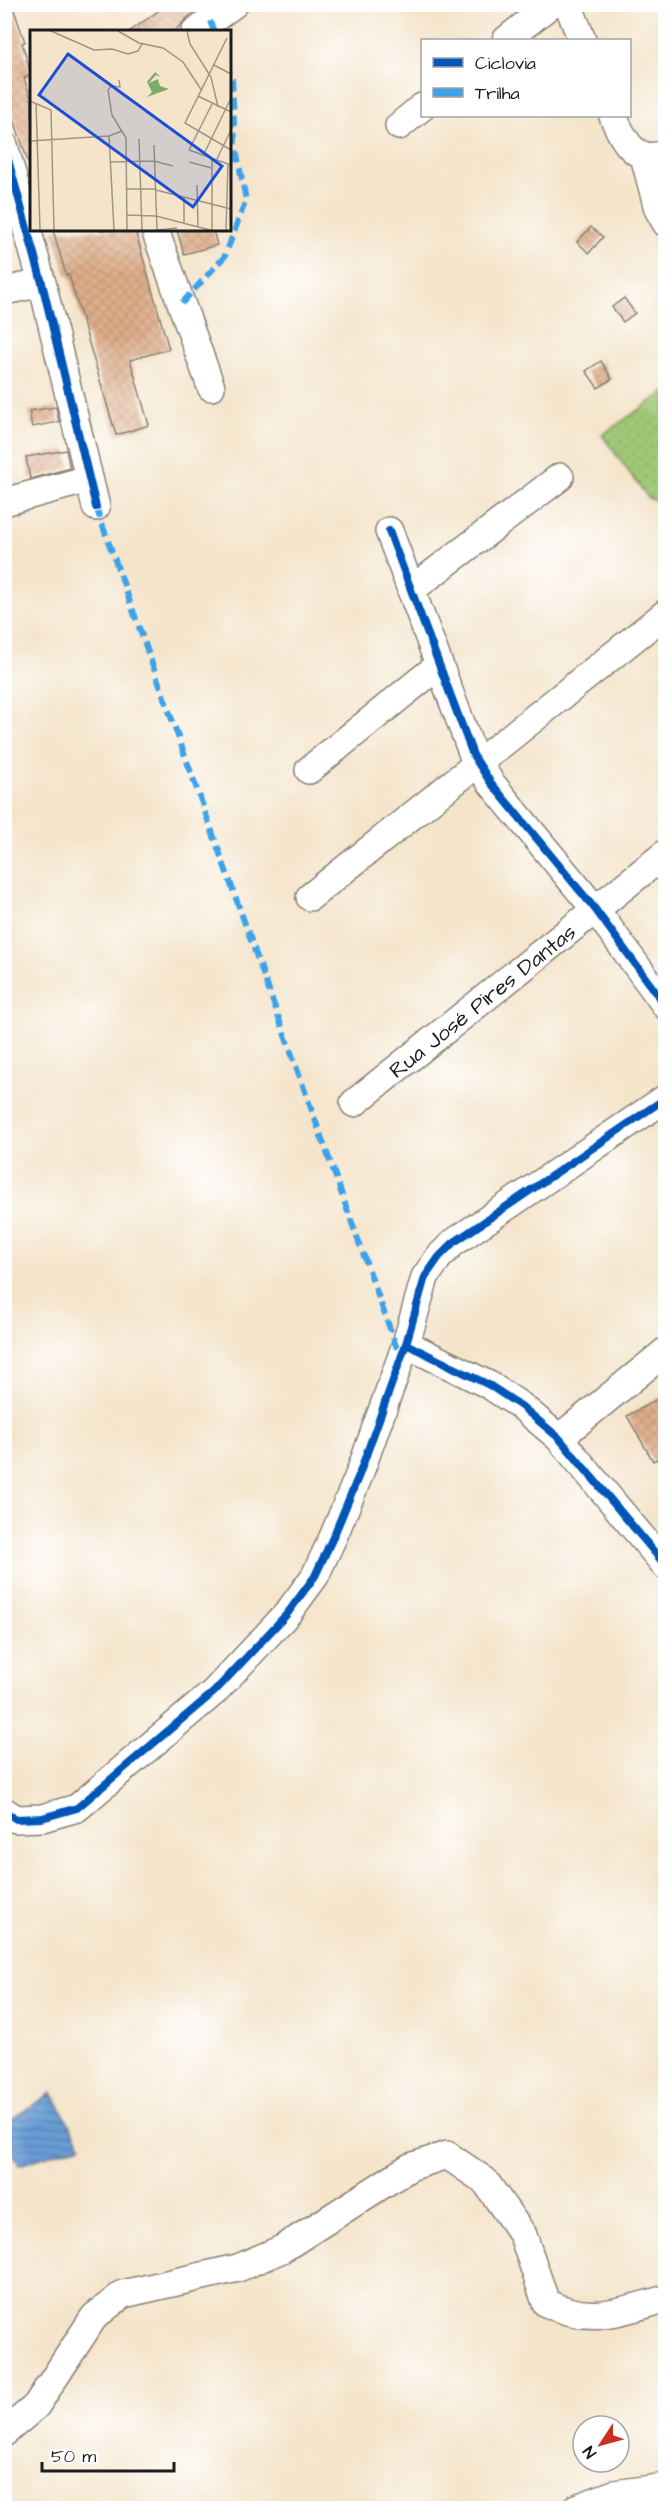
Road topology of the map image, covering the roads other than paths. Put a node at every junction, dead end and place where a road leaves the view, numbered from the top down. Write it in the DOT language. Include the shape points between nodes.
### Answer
graph roads {
  1 [pos="234,4"];
  2 [pos="551,4"];
  3 [pos="568,4"];
  4 [pos="198,30"];
  5 [pos="507,39"];
  6 [pos="582,39"];
  7 [pos="421,109"];
  8 [pos="613,117"];
  9 [pos="399,126"];
  10 [pos="16,154"];
  11 [pos="655,155"];
  12 [pos="666,223"];
  13 [pos="30,224"];
  14 [pos="31,231"];
  15 [pos="155,231"];
  16 [pos="42,284"];
  17 [pos="4,291"];
  18 [pos="211,387"];
  19 [pos="560,477"];
  20 [pos="89,479"];
  21 [pos="4,502"];
  22 [pos="96,507"];
  23 [pos="389,531"];
  24 [pos="411,590"];
  25 [pos="666,613"];
  26 [pos="440,665"];
  27 [pos="478,762"];
  28 [pos="309,770"];
  29 [pos="666,853"];
  30 [pos="310,897"];
  31 [pos="595,909"];
  32 [pos="666,1006"];
  33 [pos="666,1098"];
  34 [pos="354,1103"];
  35 [pos="406,1344"];
  36 [pos="666,1350"];
  37 [pos="559,1438"];
  38 [pos="666,1566"];
  39 [pos="4,1811"];
  40 [pos="666,2299"];
  41 [pos="4,2433"];
  42 [pos="666,2487"];
  43 [pos="576,2508"];
  1 -- 4 [label="street"];
  2 -- 5 [label="street"];
  3 -- 6 [label="street"];
  7 -- 9 [label="street"];
  8 -- 11 [label="street" via="632,150"];
  10 -- 13 [label="street"];
  11 -- 12 [label="street" via="658,208"];
  14 -- 16 [label="street"];
  15 -- 18 [label="street"];
  16 -- 17 [label="street"];
  16 -- 20 [label="street"];
  19 -- 24 [label="street"];
  20 -- 21 [label="street"];
  20 -- 22 [label="street"];
  23 -- 24 [label="street"];
  24 -- 26 [label="street"];
  25 -- 27 [label="street"];
  26 -- 27 [label="street"];
  26 -- 28 [label="street"];
  27 -- 30 [label="street"];
  27 -- 31 [label="street"];
  29 -- 31 [label="street, Rua José Pires Dantas"];
  31 -- 32 [label="street"];
  31 -- 34 [label="street, Rua José Pires Dantas"];
  33 -- 35 [label="street" via="453,1243 425,1277"];
  35 -- 37 [label="street" via="489,1385"];
  35 -- 39 [label="street" via="359,1475 315,1576 287,1614 214,1692 77,1808 42,1818 16,1819"];
  36 -- 37 [label="street"];
  37 -- 38 [label="street"];
  40 -- 41 [label="street" via="601,2316 566,2313 546,2303 523,2235 485,2181 447,2155 410,2167 292,2242 238,2268 123,2294 94,2317 36,2406"];
  42 -- 43 [label="street" via="614,2494"];
}
